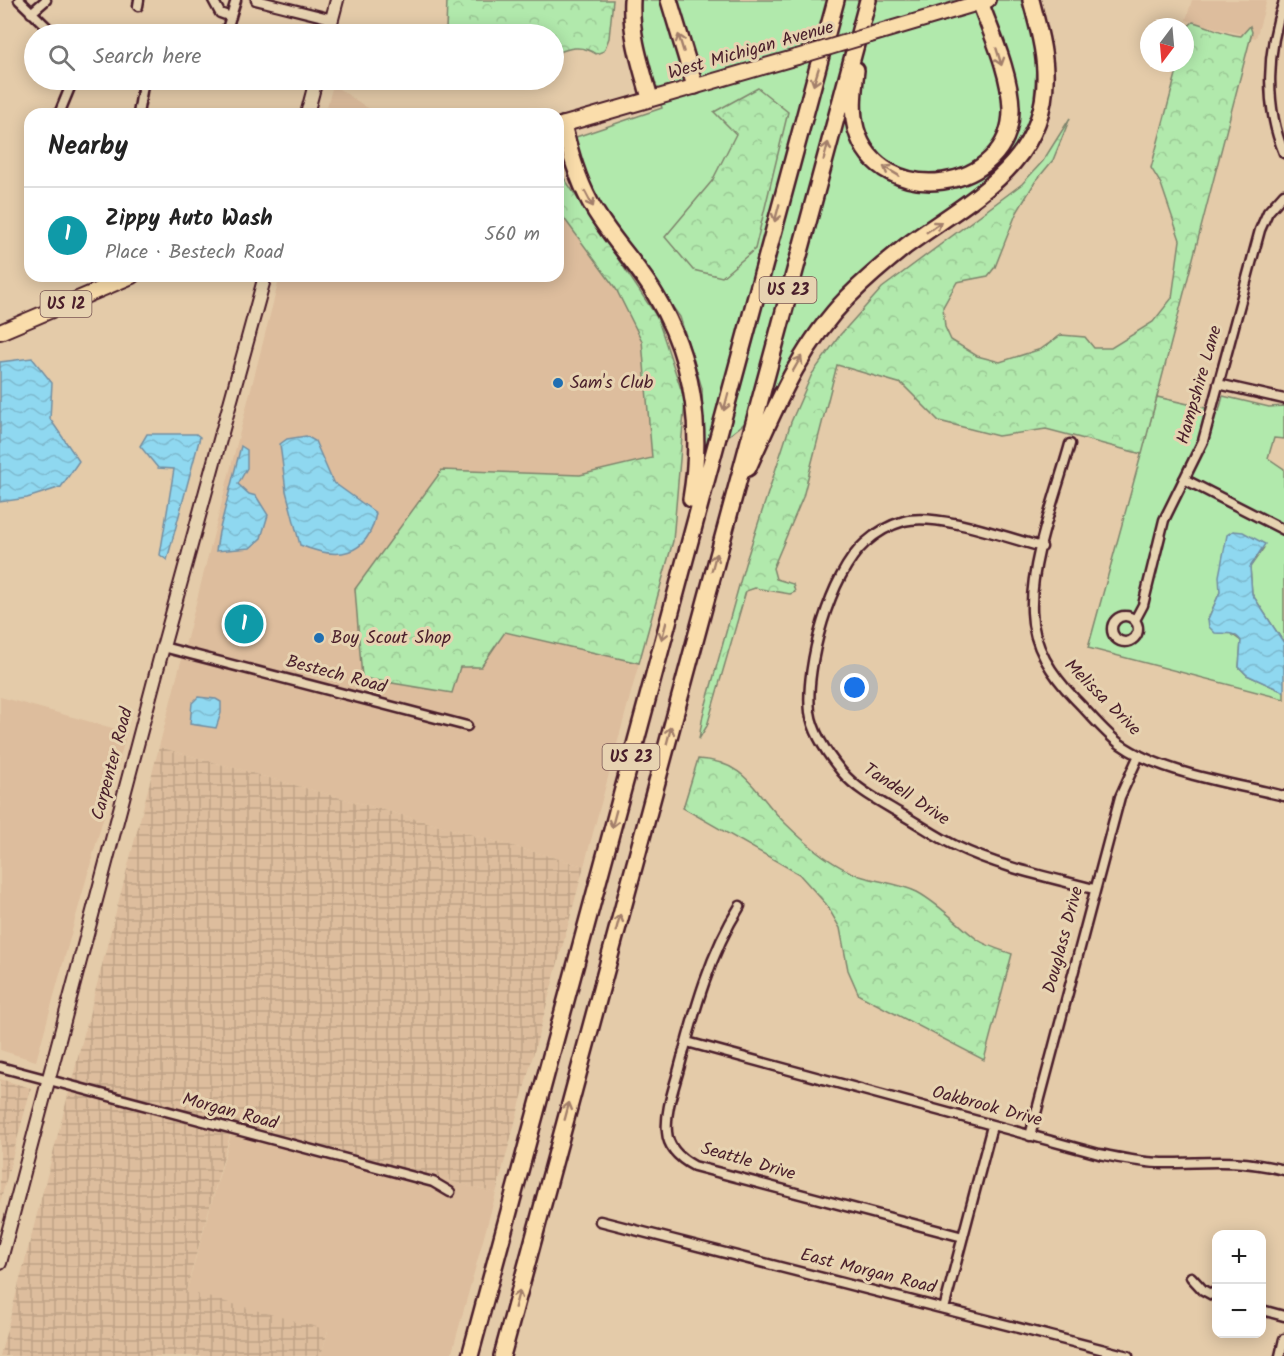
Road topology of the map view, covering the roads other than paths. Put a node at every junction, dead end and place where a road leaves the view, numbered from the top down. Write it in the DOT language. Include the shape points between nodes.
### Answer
graph roads {
  1 [pos="19,0"];
  2 [pos="46,0"];
  3 [pos="213,0"];
  4 [pos="236,0"];
  5 [pos="255,0"];
  6 [pos="337,0"];
  7 [pos="632,0"];
  8 [pos="669,0"];
  9 [pos="826,0"];
  10 [pos="836,0"];
  11 [pos="868,0"];
  12 [pos="1031,0"];
  13 [pos="984,1"];
  14 [pos="1284,1"];
  15 [pos="31,13"];
  16 [pos="231,17"];
  17 [pos="332,20"];
  18 [pos="43,24"];
  19 [pos="228,24"];
  20 [pos="331,24"];
  21 [pos="865,31"];
  22 [pos="823,53"];
  23 [pos="695,86"];
  24 [pos="69,90"];
  25 [pos="142,90"];
  26 [pos="313,90"];
  27 [pos="650,98"];
  28 [pos="61,108"];
  29 [pos="139,108"];
  30 [pos="309,108"];
  31 [pos="564,124"];
  32 [pos="564,137"];
  33 [pos="1284,153"];
  34 [pos="1284,194"];
  35 [pos="118,282"];
  36 [pos="263,282"];
  37 [pos="0,332"];
  38 [pos="1218,384"];
  39 [pos="1284,399"];
  40 [pos="1070,444"];
  41 [pos="1185,479"];
  42 [pos="728,512"];
  43 [pos="1284,530"];
  44 [pos="1042,547"];
  45 [pos="675,590"];
  46 [pos="1135,620"];
  47 [pos="163,647"];
  48 [pos="467,726"];
  49 [pos="1139,755"];
  50 [pos="1284,796"];
  51 [pos="1094,889"];
  52 [pos="740,906"];
  53 [pos="687,1042"];
  54 [pos="0,1067"];
  55 [pos="48,1081"];
  56 [pos="992,1126"];
  57 [pos="1030,1136"];
  58 [pos="1284,1170"];
  59 [pos="450,1192"];
  60 [pos="600,1221"];
  61 [pos="963,1237"];
  62 [pos="0,1263"];
  63 [pos="1191,1277"];
  64 [pos="1212,1295"];
  65 [pos="945,1309"];
  66 [pos="1266,1311"];
  67 [pos="1284,1316"];
  68 [pos="1284,1339"];
  69 [pos="470,1356"];
  70 [pos="502,1356"];
  71 [pos="1128,1356"];
  72 [pos="1280,1356"];
  1 -- 15 [label="street"];
  2 -- 15 [label="street"];
  3 -- 16 [label="street" via="216,8"];
  4 -- 16 [label="street"];
  5 -- 17 [label="street"];
  6 -- 17 [label="main road"];
  7 -- 27 [label="highway" via="635,45"];
  23 -- 8 [label="highway, one-way"];
  9 -- 22 [label="highway"];
  10 -- 22 [label="highway, US 23"];
  11 -- 21 [label="highway, US 23"];
  42 -- 12 [label="highway, one-way" via="779,395 802,354 831,316 870,276 992,185 1026,146 1041,112 1045,82 1043,48"];
  13 -- 21 [label="highway, West Michigan Avenue"];
  13 -- 21 [label="highway, one-way" via="1011,109 1004,137 995,151 983,164 954,180 939,183 904,178 875,161 865,147 856,129 853,102"];
  14 -- 33 [label="street" via="1272,62 1270,107"];
  15 -- 18 [label="street"];
  16 -- 19 [label="street"];
  17 -- 20 [label="main road"];
  21 -- 23 [label="highway, West Michigan Avenue, bridge" via="797,57"];
  42 -- 21 [label="highway, US 23, one-way"];
  22 -- 45 [label="highway, US 23, one-way"];
  23 -- 27 [label="highway, West Michigan Avenue"];
  24 -- 28 [label="street"];
  25 -- 29 [label="street"];
  26 -- 30 [label="main road"];
  27 -- 31 [label="highway, West Michigan Avenue"];
  32 -- 45 [label="highway, one-way" via="591,203 655,294 670,323 695,402 697,458"];
  34 -- 38 [label="street, Hampshire Lane" via="1268,212 1260,230"];
  35 -- 37 [label="highway, US 12"];
  36 -- 47 [label="main road, Carpenter Road"];
  38 -- 39 [label="street"];
  38 -- 41 [label="street, Hampshire Lane" via="1203,441"];
  40 -- 44 [label="street, Melissa Drive"];
  41 -- 43 [label="street"];
  41 -- 46 [label="street, Hampshire Lane" via="1164,520 1143,605"];
  70 -- 42 [label="highway, US 23, one-way"];
  44 -- 49 [label="street, Melissa Drive" via="1032,613 1040,649 1053,674 1069,692 1120,744"];
  44 -- 51 [label="street, Tandell Drive" via="936,521 907,520 884,529 864,544 847,565 832,599 809,680 810,714 820,741 843,773 874,798 956,846 1016,868"];
  45 -- 69 [label="highway, US 23, one-way"];
  47 -- 48 [label="street, Bestech Road"];
  47 -- 55 [label="main road, Carpenter Road"];
  49 -- 50 [label="street, Melissa Drive" via="1166,766"];
  49 -- 51 [label="street, Douglass Drive" via="1120,797"];
  51 -- 57 [label="street, Douglass Drive"];
  52 -- 53 [label="street, Seattle Drive" via="715,954"];
  53 -- 56 [label="street, Oakbrook Drive"];
  53 -- 61 [label="street, Seattle Drive" via="667,1131 672,1147 685,1161"];
  54 -- 55 [label="street, Morgan Road"];
  55 -- 59 [label="street, Morgan Road" via="433,1182"];
  55 -- 62 [label="main road, Carpenter Road"];
  56 -- 57 [label="street, Oakbrook Drive"];
  56 -- 61 [label="street"];
  57 -- 58 [label="street, Oakbrook Drive" via="1135,1161 1237,1161"];
  60 -- 65 [label="street, East Morgan Road"];
  61 -- 65 [label="street"];
  63 -- 64 [label="street"];
  65 -- 71 [label="street, East Morgan Road"];
  66 -- 67 [label="street"];
  68 -- 72 [label="street"];
}
